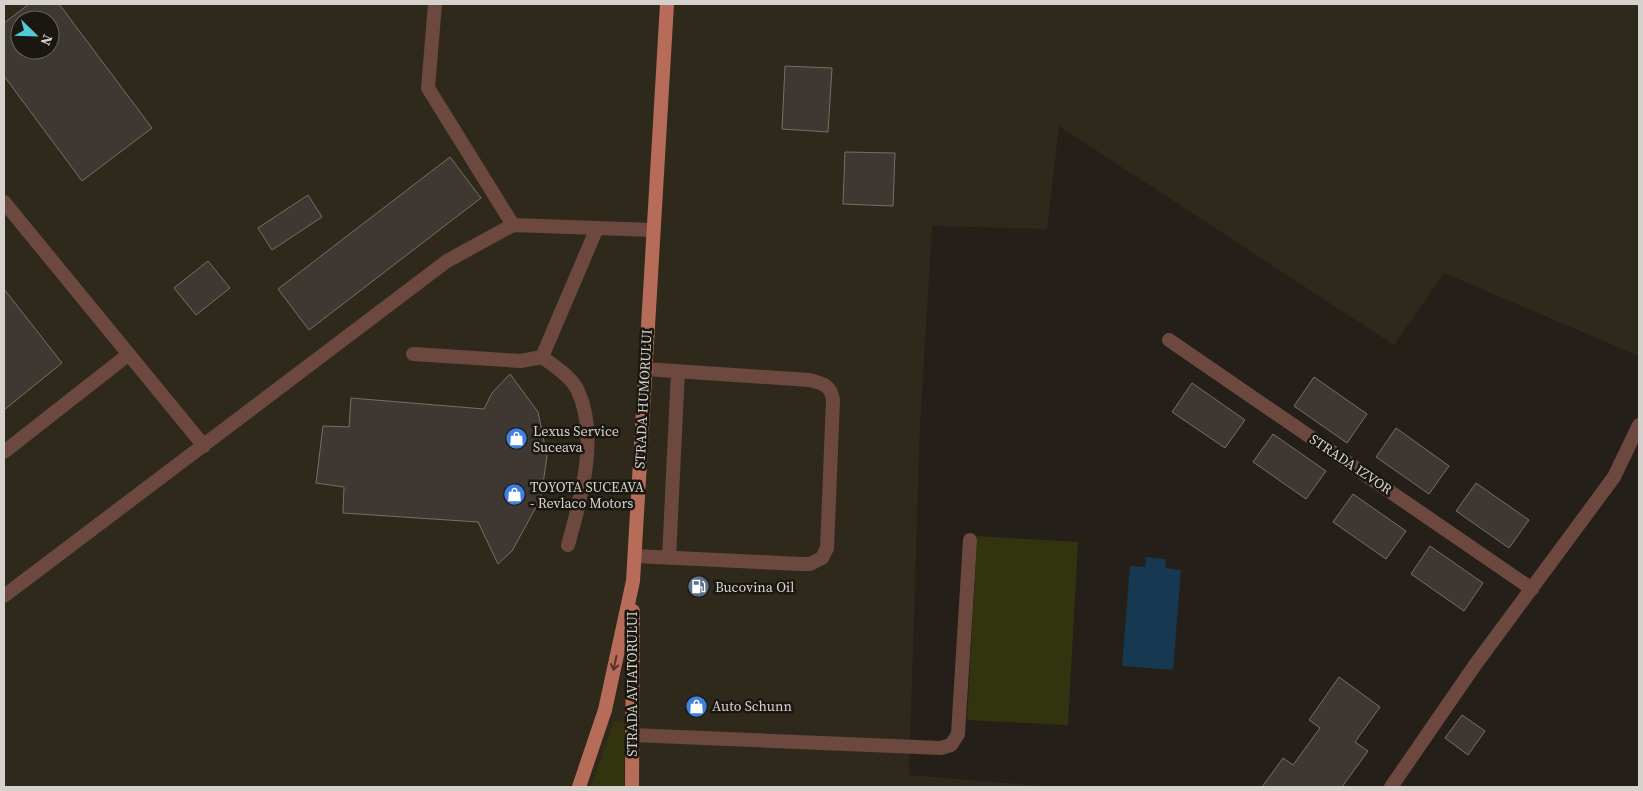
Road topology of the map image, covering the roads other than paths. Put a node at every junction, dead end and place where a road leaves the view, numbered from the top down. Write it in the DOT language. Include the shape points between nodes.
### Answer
graph roads {
  1 [pos="434,4"];
  2 [pos="667,4"];
  3 [pos="4,202"];
  4 [pos="513,225"];
  5 [pos="597,228"];
  6 [pos="653,230"];
  7 [pos="1169,340"];
  8 [pos="129,354"];
  9 [pos="413,354"];
  10 [pos="542,357"];
  11 [pos="645,369"];
  12 [pos="678,371"];
  13 [pos="1639,425"];
  14 [pos="204,446"];
  15 [pos="4,452"];
  16 [pos="970,540"];
  17 [pos="568,545"];
  18 [pos="635,556"];
  19 [pos="668,558"];
  20 [pos="633,581"];
  21 [pos="1532,589"];
  22 [pos="4,596"];
  23 [pos="632,735"];
  24 [pos="579,787"];
  25 [pos="632,787"];
  26 [pos="1391,787"];
  1 -- 4 [label="street" via="428,88"];
  2 -- 6 [label="main road, STRADA HUMORULUI"];
  3 -- 8 [label="street"];
  4 -- 5 [label="street"];
  4 -- 14 [label="street" via="447,261"];
  5 -- 6 [label="street"];
  5 -- 10 [label="street"];
  6 -- 11 [label="main road, STRADA HUMORULUI"];
  7 -- 21 [label="street, STRADA IZVOR"];
  8 -- 14 [label="street"];
  8 -- 15 [label="street"];
  9 -- 10 [label="street" via="521,361"];
  10 -- 17 [label="street" via="563,372 578,390 588,432 584,488"];
  11 -- 12 [label="street"];
  11 -- 18 [label="main road, STRADA HUMORULUI"];
  12 -- 19 [label="street"];
  12 -- 19 [label="street" via="809,380 826,385 832,391 827,548 822,558 810,564"];
  13 -- 21 [label="street" via="1614,477"];
  14 -- 22 [label="street"];
  16 -- 23 [label="street" via="958,734 951,745 941,748"];
  18 -- 19 [label="street"];
  18 -- 20 [label="main road, STRADA HUMORULUI"];
  20 -- 23 [label="main road, STRADA AVIATORULUI"];
  20 -- 24 [label="main road, STRADA HUMORULUI, one-way" via="605,710"];
  21 -- 26 [label="street"];
  23 -- 25 [label="main road, STRADA AVIATORULUI"];
}
